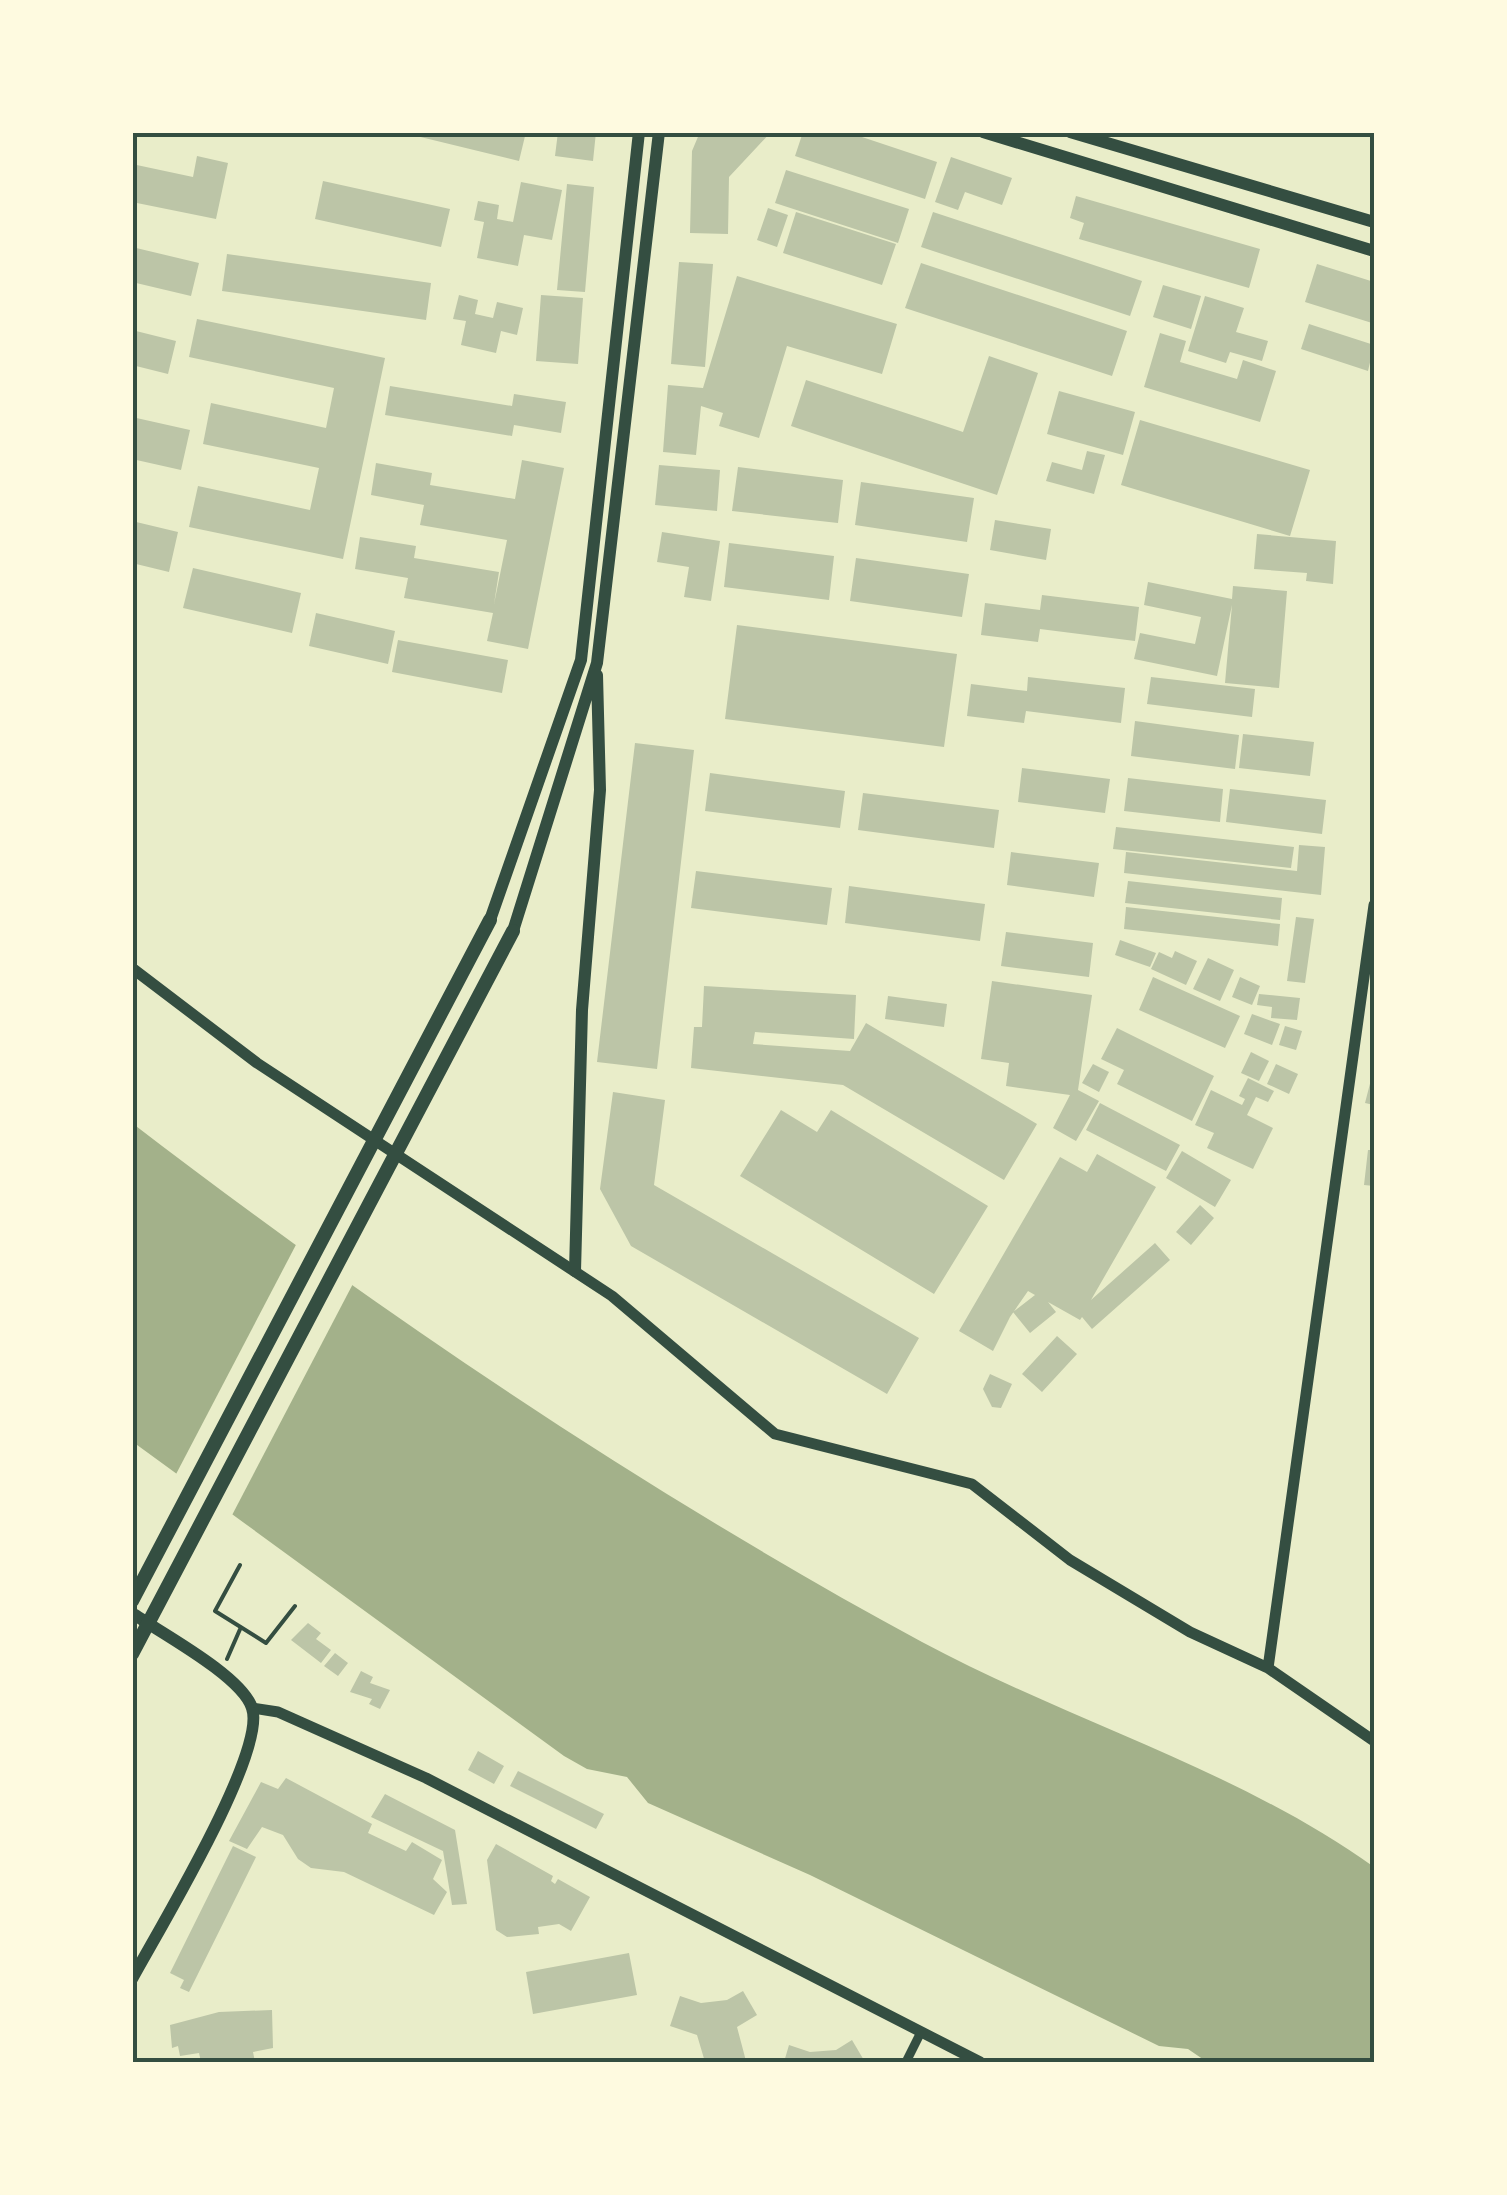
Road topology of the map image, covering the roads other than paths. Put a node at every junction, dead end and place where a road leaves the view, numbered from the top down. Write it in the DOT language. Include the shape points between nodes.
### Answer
graph roads {
  1 [pos="639,132"];
  2 [pos="659,132"];
  3 [pos="983,132"];
  4 [pos="1070,132"];
  5 [pos="1374,222"];
  6 [pos="1374,250"];
  7 [pos="596,663"];
  8 [pos="1374,905"];
  9 [pos="490,920"];
  10 [pos="513,931"];
  11 [pos="132,968"];
  12 [pos="575,1272"];
  13 [pos="132,1601"];
  14 [pos="132,1614"];
  15 [pos="132,1654"];
  16 [pos="1268,1668"];
  17 [pos="252,1708"];
  18 [pos="1374,1740"];
  19 [pos="132,1979"];
  20 [pos="922,2032"];
  21 [pos="906,2062"];
  22 [pos="980,2062"];
  1 -- 9 [label="main road" via="581,660"];
  2 -- 7 [label="main road"];
  3 -- 6 [label="main road"];
  4 -- 5 [label="main road"];
  7 -- 10 [label="main road"];
  7 -- 12 [label="main road" via="600,790 582,1010"];
  8 -- 16 [label="street"];
  9 -- 13 [label="main road"];
  10 -- 15 [label="main road"];
  11 -- 12 [label="street" via="257,1063"];
  12 -- 16 [label="street" via="775,1434 972,1484 1070,1560 1190,1632"];
  14 -- 17 [label="main road" via="222,1673"];
  16 -- 18 [label="street"];
  17 -- 19 [label="main road" via="253,1741 238,1779"];
  17 -- 20 [label="street" via="278,1712 426,1778"];
  20 -- 21 [label="street"];
  20 -- 22 [label="street"];
}
